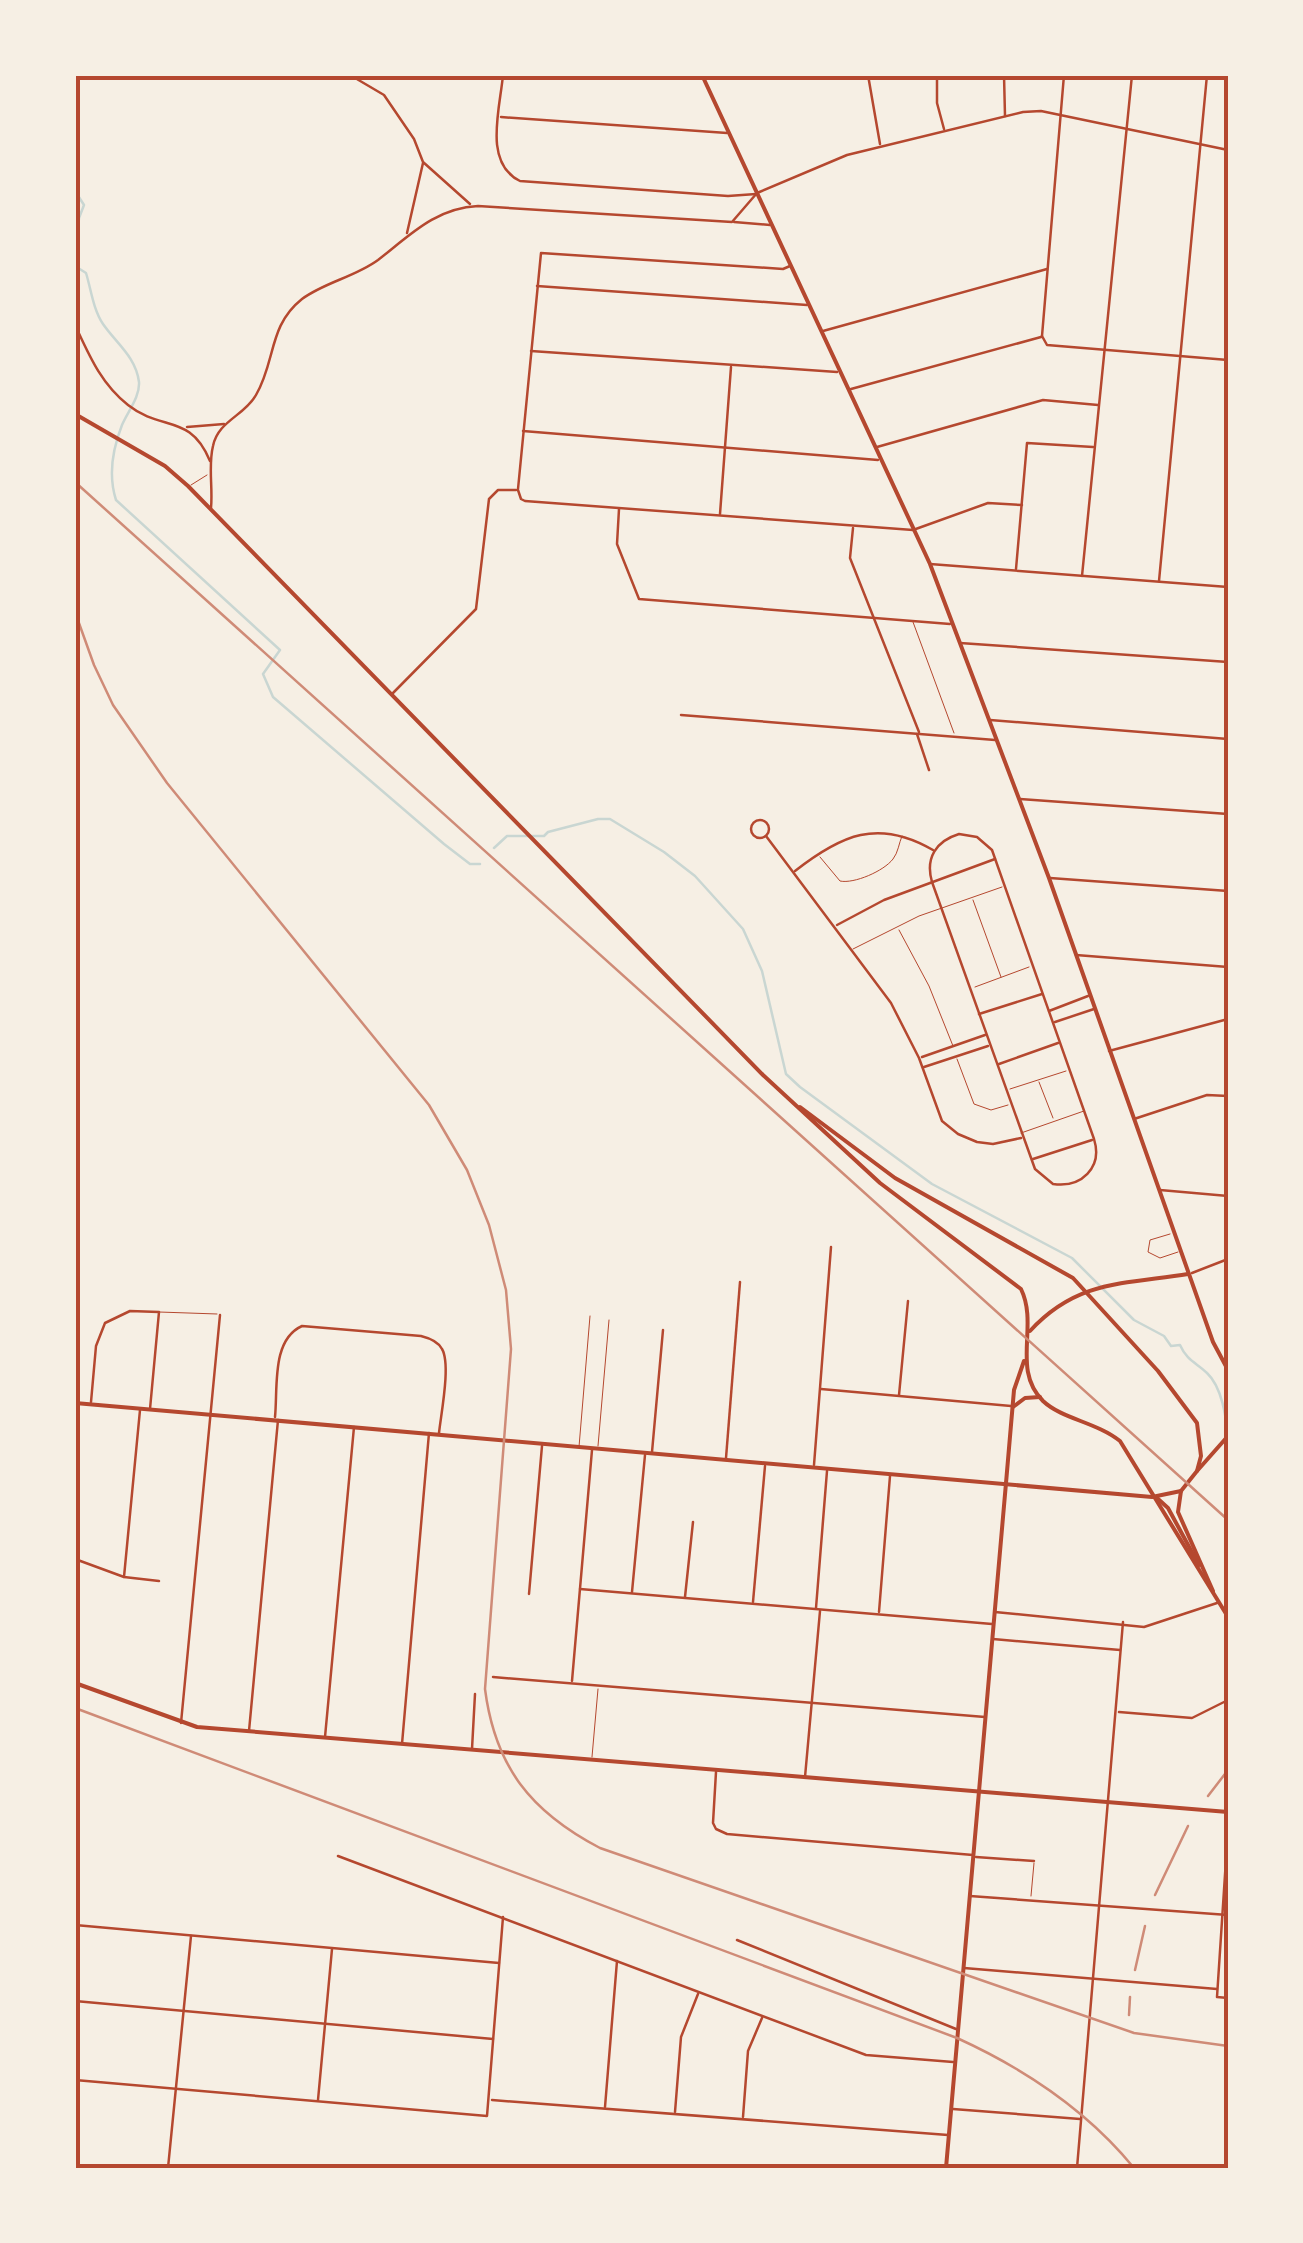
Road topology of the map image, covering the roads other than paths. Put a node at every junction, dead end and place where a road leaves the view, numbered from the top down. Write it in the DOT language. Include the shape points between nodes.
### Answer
graph roads {
  1 [pos="350,75"];
  2 [pos="503,75"];
  3 [pos="702,75"];
  4 [pos="868,75"];
  5 [pos="937,75"];
  6 [pos="1004,75"];
  7 [pos="1064,75"];
  8 [pos="1132,75"];
  9 [pos="1207,75"];
  10 [pos="1060,112"];
  11 [pos="500,116"];
  12 [pos="1004,117"];
  13 [pos="1128,127"];
  14 [pos="945,130"];
  15 [pos="729,133"];
  16 [pos="1202,144"];
  17 [pos="880,146"];
  18 [pos="1228,150"];
  19 [pos="423,162"];
  20 [pos="758,193"];
  21 [pos="730,196"];
  22 [pos="471,206"];
  23 [pos="741,212"];
  24 [pos="732,222"];
  25 [pos="772,225"];
  26 [pos="407,234"];
  27 [pos="790,266"];
  28 [pos="1048,268"];
  29 [pos="537,286"];
  30 [pos="809,306"];
  31 [pos="75,325"];
  32 [pos="820,332"];
  33 [pos="1042,336"];
  34 [pos="1105,350"];
  35 [pos="531,351"];
  36 [pos="1181,356"];
  37 [pos="1228,360"];
  38 [pos="731,365"];
  39 [pos="838,372"];
  40 [pos="848,390"];
  41 [pos="1099,405"];
  42 [pos="75,414"];
  43 [pos="224,424"];
  44 [pos="186,427"];
  45 [pos="524,431"];
  46 [pos="1094,447"];
  47 [pos="726,448"];
  48 [pos="876,448"];
  49 [pos="880,460"];
  50 [pos="210,462"];
  51 [pos="212,473"];
  52 [pos="188,486"];
  53 [pos="518,490"];
  54 [pos="1022,505"];
  55 [pos="620,508"];
  56 [pos="210,509"];
  57 [pos="720,515"];
  58 [pos="854,526"];
  59 [pos="913,530"];
  60 [pos="930,564"];
  61 [pos="1016,570"];
  62 [pos="1082,576"];
  63 [pos="1160,581"];
  64 [pos="1228,586"];
  65 [pos="874,618"];
  66 [pos="912,621"];
  67 [pos="952,624"];
  68 [pos="960,643"];
  69 [pos="1228,662"];
  70 [pos="391,694"];
  71 [pos="682,714"];
  72 [pos="990,720"];
  73 [pos="918,733"];
  74 [pos="955,736"];
  75 [pos="1228,739"];
  76 [pos="997,740"];
  77 [pos="929,770"];
  78 [pos="1018,799"];
  79 [pos="1228,814"];
  80 [pos="766,836"];
  81 [pos="902,836"];
  82 [pos="934,851"];
  83 [pos="818,853"];
  84 [pos="996,859"];
  85 [pos="795,871"];
  86 [pos="1049,878"];
  87 [pos="932,882"];
  88 [pos="1006,886"];
  89 [pos="1228,890"];
  90 [pos="972,898"];
  91 [pos="942,908"];
  92 [pos="835,926"];
  93 [pos="897,927"];
  94 [pos="853,949"];
  95 [pos="1076,955"];
  96 [pos="1032,966"];
  97 [pos="1228,966"];
  98 [pos="1001,977"];
  99 [pos="969,989"];
  100 [pos="1043,994"];
  101 [pos="1090,996"];
  102 [pos="1094,1009"];
  103 [pos="1050,1011"];
  104 [pos="978,1014"];
  105 [pos="1228,1018"];
  106 [pos="1053,1022"];
  107 [pos="986,1035"];
  108 [pos="1059,1042"];
  109 [pos="990,1045"];
  110 [pos="953,1046"];
  111 [pos="1109,1051"];
  112 [pos="957,1057"];
  113 [pos="919,1058"];
  114 [pos="998,1064"];
  115 [pos="923,1068"];
  116 [pos="1069,1070"];
  117 [pos="1038,1079"];
  118 [pos="1006,1090"];
  119 [pos="781,1092"];
  120 [pos="1228,1096"];
  121 [pos="1011,1104"];
  122 [pos="1084,1111"];
  123 [pos="1133,1120"];
  124 [pos="1054,1121"];
  125 [pos="1022,1135"];
  126 [pos="1094,1139"];
  127 [pos="1032,1160"];
  128 [pos="1158,1190"];
  129 [pos="1228,1196"];
  130 [pos="1174,1233"];
  131 [pos="831,1247"];
  132 [pos="1180,1251"];
  133 [pos="1228,1259"];
  134 [pos="1188,1274"];
  135 [pos="740,1282"];
  136 [pos="908,1301"];
  137 [pos="158,1312"];
  138 [pos="220,1314"];
  139 [pos="590,1316"];
  140 [pos="609,1320"];
  141 [pos="663,1330"];
  142 [pos="1030,1331"];
  143 [pos="1024,1362"];
  144 [pos="1228,1370"];
  145 [pos="821,1389"];
  146 [pos="899,1396"];
  147 [pos="1040,1397"];
  148 [pos="75,1403"];
  149 [pos="91,1404"];
  150 [pos="1013,1407"];
  151 [pos="140,1408"];
  152 [pos="150,1409"];
  153 [pos="210,1414"];
  154 [pos="276,1420"];
  155 [pos="354,1427"];
  156 [pos="429,1433"];
  157 [pos="439,1434"];
  158 [pos="1228,1436"];
  159 [pos="542,1444"];
  160 [pos="580,1447"];
  161 [pos="595,1448"];
  162 [pos="649,1453"];
  163 [pos="726,1460"];
  164 [pos="765,1463"];
  165 [pos="814,1466"];
  166 [pos="828,1468"];
  167 [pos="1197,1471"];
  168 [pos="890,1473"];
  169 [pos="1006,1483"];
  170 [pos="1181,1492"];
  171 [pos="1152,1496"];
  172 [pos="692,1522"];
  173 [pos="75,1560"];
  174 [pos="124,1578"];
  175 [pos="159,1580"];
  176 [pos="1209,1580"];
  177 [pos="580,1589"];
  178 [pos="529,1594"];
  179 [pos="632,1594"];
  180 [pos="685,1598"];
  181 [pos="1218,1603"];
  182 [pos="753,1604"];
  183 [pos="818,1609"];
  184 [pos="994,1612"];
  185 [pos="879,1614"];
  186 [pos="1228,1617"];
  187 [pos="1124,1622"];
  188 [pos="993,1624"];
  189 [pos="992,1639"];
  190 [pos="1121,1650"];
  191 [pos="494,1677"];
  192 [pos="75,1683"];
  193 [pos="572,1683"];
  194 [pos="599,1685"];
  195 [pos="475,1694"];
  196 [pos="1228,1700"];
  197 [pos="812,1702"];
  198 [pos="1116,1712"];
  199 [pos="985,1717"];
  200 [pos="180,1723"];
  201 [pos="249,1732"];
  202 [pos="325,1739"];
  203 [pos="402,1745"];
  204 [pos="472,1750"];
  205 [pos="592,1760"];
  206 [pos="716,1770"];
  207 [pos="805,1778"];
  208 [pos="978,1791"];
  209 [pos="1108,1802"];
  210 [pos="1228,1812"];
  211 [pos="1228,1829"];
  212 [pos="338,1856"];
  213 [pos="973,1856"];
  214 [pos="1034,1861"];
  215 [pos="970,1896"];
  216 [pos="1031,1899"];
  217 [pos="1099,1905"];
  218 [pos="1222,1915"];
  219 [pos="503,1916"];
  220 [pos="1228,1916"];
  221 [pos="75,1925"];
  222 [pos="191,1934"];
  223 [pos="737,1940"];
  224 [pos="332,1946"];
  225 [pos="617,1960"];
  226 [pos="500,1963"];
  227 [pos="963,1968"];
  228 [pos="1093,1979"];
  229 [pos="1217,1990"];
  230 [pos="699,1992"];
  231 [pos="1228,1998"];
  232 [pos="75,2001"];
  233 [pos="184,2010"];
  234 [pos="763,2016"];
  235 [pos="325,2024"];
  236 [pos="958,2029"];
  237 [pos="494,2040"];
  238 [pos="955,2062"];
  239 [pos="75,2080"];
  240 [pos="175,2089"];
  241 [pos="489,2100"];
  242 [pos="318,2102"];
  243 [pos="604,2109"];
  244 [pos="951,2109"];
  245 [pos="675,2114"];
  246 [pos="743,2119"];
  247 [pos="1081,2119"];
  248 [pos="949,2135"];
  249 [pos="75,2165"];
  250 [pos="108,2168"];
  251 [pos="168,2168"];
  252 [pos="490,2168"];
  253 [pos="502,2168"];
  254 [pos="946,2168"];
  255 [pos="1077,2168"];
  1 -- 19 [label="street" via="384,95"];
  2 -- 11 [label="street"];
  3 -- 15 [label="main road"];
  4 -- 17 [label="street"];
  5 -- 14 [label="street"];
  6 -- 12 [label="street"];
  7 -- 10 [label="street"];
  8 -- 13 [label="street"];
  9 -- 16 [label="street"];
  10 -- 12 [label="street"];
  10 -- 13 [label="street"];
  10 -- 28 [label="street"];
  11 -- 15 [label="street"];
  11 -- 21 [label="street" via="496,154 520,181"];
  12 -- 14 [label="street"];
  13 -- 16 [label="street"];
  13 -- 34 [label="street"];
  14 -- 17 [label="street"];
  15 -- 20 [label="main road"];
  16 -- 18 [label="street"];
  16 -- 36 [label="street"];
  17 -- 20 [label="street"];
  19 -- 22 [label="street"];
  19 -- 26 [label="street"];
  20 -- 21 [label="street"];
  20 -- 23 [label="street"];
  20 -- 25 [label="main road"];
  21 -- 23 [label="street"];
  22 -- 24 [label="street"];
  22 -- 26 [label="street"];
  23 -- 24 [label="street"];
  24 -- 25 [label="street"];
  25 -- 27 [label="main road"];
  26 -- 43 [label="street" via="377,260 289,312 248,409"];
  27 -- 29 [label="street" via="541,253"];
  27 -- 30 [label="main road"];
  28 -- 32 [label="street"];
  28 -- 33 [label="street"];
  29 -- 30 [label="street"];
  29 -- 35 [label="street"];
  30 -- 32 [label="main road"];
  31 -- 44 [label="street" via="111,390 160,422"];
  32 -- 39 [label="main road"];
  33 -- 34 [label="street" via="1047,345"];
  33 -- 40 [label="street"];
  34 -- 36 [label="street"];
  34 -- 41 [label="street"];
  35 -- 38 [label="street"];
  35 -- 45 [label="street"];
  36 -- 37 [label="street"];
  36 -- 63 [label="street"];
  38 -- 39 [label="street"];
  38 -- 47 [label="street"];
  39 -- 40 [label="main road"];
  40 -- 48 [label="main road"];
  41 -- 46 [label="street"];
  41 -- 48 [label="street" via="1043,400"];
  42 -- 52 [label="main road" via="166,466"];
  43 -- 44 [label="street"];
  43 -- 50 [label="street"];
  44 -- 50 [label="street"];
  45 -- 47 [label="street"];
  45 -- 53 [label="street"];
  46 -- 54 [label="street" via="1027,444"];
  46 -- 62 [label="street"];
  47 -- 49 [label="street"];
  47 -- 57 [label="street"];
  48 -- 49 [label="main road"];
  49 -- 59 [label="main road"];
  50 -- 51 [label="street"];
  51 -- 52 [label="lane"];
  51 -- 56 [label="street"];
  52 -- 56 [label="main road"];
  53 -- 55 [label="street" via="525,501"];
  53 -- 70 [label="street" via="498,490 488,499 476,609"];
  54 -- 59 [label="street" via="988,503"];
  54 -- 61 [label="street"];
  55 -- 57 [label="street"];
  55 -- 65 [label="street" via="617,544 639,599"];
  56 -- 70 [label="main road"];
  57 -- 58 [label="street"];
  58 -- 59 [label="street"];
  58 -- 65 [label="street" via="850,558"];
  59 -- 60 [label="main road"];
  60 -- 61 [label="street"];
  60 -- 67 [label="main road"];
  61 -- 62 [label="street"];
  62 -- 63 [label="street"];
  63 -- 64 [label="street"];
  65 -- 66 [label="street"];
  65 -- 73 [label="street"];
  66 -- 67 [label="street"];
  66 -- 74 [label="lane"];
  67 -- 68 [label="main road"];
  68 -- 69 [label="street"];
  68 -- 72 [label="main road"];
  70 -- 119 [label="main road"];
  71 -- 73 [label="street"];
  72 -- 75 [label="street"];
  72 -- 76 [label="main road"];
  73 -- 74 [label="street"];
  73 -- 77 [label="street"];
  74 -- 76 [label="street"];
  76 -- 78 [label="main road"];
  78 -- 79 [label="street"];
  78 -- 86 [label="main road"];
  80 -- 85 [label="street"];
  81 -- 82 [label="street"];
  81 -- 83 [label="street" via="854,835"];
  81 -- 83 [label="lane" via="889,864 852,882 840,881"];
  82 -- 84 [label="street" via="948,837 969,834 985,842"];
  82 -- 87 [label="street"];
  83 -- 85 [label="street"];
  84 -- 87 [label="street"];
  84 -- 88 [label="street"];
  85 -- 92 [label="street"];
  86 -- 89 [label="street"];
  86 -- 95 [label="main road"];
  87 -- 91 [label="street"];
  87 -- 92 [label="street"];
  88 -- 90 [label="lane"];
  88 -- 96 [label="street"];
  90 -- 91 [label="lane"];
  90 -- 98 [label="lane"];
  91 -- 93 [label="lane"];
  91 -- 99 [label="street"];
  92 -- 94 [label="street"];
  93 -- 94 [label="lane"];
  93 -- 110 [label="lane"];
  94 -- 113 [label="street"];
  95 -- 97 [label="street"];
  95 -- 101 [label="main road"];
  96 -- 98 [label="lane"];
  96 -- 100 [label="street"];
  98 -- 99 [label="lane"];
  99 -- 104 [label="street"];
  100 -- 103 [label="street"];
  100 -- 104 [label="street"];
  101 -- 102 [label="main road"];
  101 -- 103 [label="street"];
  102 -- 106 [label="street"];
  102 -- 111 [label="main road"];
  103 -- 106 [label="street"];
  104 -- 107 [label="street"];
  105 -- 111 [label="street"];
  106 -- 108 [label="street"];
  107 -- 109 [label="street"];
  107 -- 110 [label="street"];
  108 -- 114 [label="street"];
  108 -- 116 [label="street"];
  109 -- 112 [label="street"];
  109 -- 114 [label="street"];
  110 -- 113 [label="street"];
  111 -- 123 [label="main road"];
  112 -- 115 [label="street"];
  112 -- 121 [label="lane" via="974,1104 992,1110"];
  113 -- 115 [label="street"];
  114 -- 118 [label="street"];
  115 -- 125 [label="street" via="942,1120 958,1134 993,1144"];
  116 -- 117 [label="lane"];
  116 -- 122 [label="street"];
  117 -- 118 [label="lane"];
  117 -- 124 [label="lane"];
  118 -- 121 [label="street"];
  119 -- 142 [label="main road" via="880,1184 1011,1280 1027,1302"];
  119 -- 167 [label="main road" via="895,1178 1072,1278 1197,1423"];
  120 -- 123 [label="street" via="1208,1095"];
  121 -- 125 [label="street"];
  122 -- 124 [label="lane"];
  122 -- 126 [label="street"];
  123 -- 128 [label="main road"];
  124 -- 125 [label="lane"];
  125 -- 127 [label="street"];
  126 -- 127 [label="street"];
  126 -- 127 [label="street" via="1092,1168 1075,1183 1046,1181"];
  128 -- 129 [label="street"];
  128 -- 130 [label="main road"];
  130 -- 132 [label="main road"];
  130 -- 132 [label="lane" via="1150,1240 1148,1252 1160,1258"];
  131 -- 145 [label="street"];
  132 -- 134 [label="main road"];
  133 -- 134 [label="street"];
  134 -- 142 [label="main road" via="1065,1299"];
  134 -- 144 [label="main road"];
  135 -- 163 [label="street"];
  136 -- 146 [label="street"];
  137 -- 138 [label="lane"];
  137 -- 149 [label="street" via="130,1310 106,1323 96,1346"];
  137 -- 152 [label="street"];
  138 -- 153 [label="street"];
  139 -- 160 [label="lane"];
  140 -- 161 [label="lane"];
  141 -- 162 [label="street"];
  142 -- 143 [label="main road"];
  143 -- 147 [label="main road"];
  143 -- 150 [label="main road"];
  145 -- 146 [label="street"];
  145 -- 165 [label="street"];
  146 -- 150 [label="street"];
  147 -- 150 [label="main road"];
  147 -- 171 [label="main road" via="1120,1441"];
  148 -- 149 [label="main road"];
  149 -- 151 [label="main road"];
  150 -- 169 [label="main road"];
  151 -- 152 [label="main road"];
  151 -- 174 [label="street"];
  152 -- 153 [label="main road"];
  153 -- 154 [label="main road"];
  153 -- 200 [label="street"];
  154 -- 155 [label="main road"];
  154 -- 157 [label="street" via="282,1345 292,1330 422,1336 442,1348 446,1360"];
  154 -- 201 [label="street"];
  155 -- 156 [label="main road"];
  155 -- 202 [label="street"];
  156 -- 157 [label="main road"];
  156 -- 203 [label="street"];
  157 -- 159 [label="main road"];
  158 -- 167 [label="main road"];
  159 -- 160 [label="main road"];
  159 -- 178 [label="street"];
  160 -- 161 [label="main road"];
  161 -- 162 [label="main road"];
  161 -- 177 [label="street"];
  162 -- 163 [label="main road"];
  162 -- 179 [label="street"];
  163 -- 164 [label="main road"];
  164 -- 165 [label="main road"];
  164 -- 182 [label="street"];
  165 -- 166 [label="main road"];
  166 -- 168 [label="main road"];
  166 -- 183 [label="street"];
  167 -- 170 [label="main road"];
  168 -- 169 [label="main road"];
  168 -- 185 [label="street"];
  169 -- 171 [label="main road"];
  169 -- 184 [label="main road"];
  170 -- 171 [label="main road"];
  170 -- 176 [label="main road" via="1178,1512"];
  171 -- 176 [label="main road" via="1168,1508"];
  171 -- 181 [label="main road"];
  172 -- 180 [label="street"];
  173 -- 174 [label="street"];
  174 -- 175 [label="street"];
  176 -- 181 [label="main road"];
  177 -- 179 [label="street"];
  177 -- 193 [label="street"];
  179 -- 180 [label="street"];
  180 -- 182 [label="street"];
  181 -- 186 [label="main road"];
  181 -- 187 [label="street" via="1144,1627"];
  182 -- 183 [label="street"];
  183 -- 185 [label="street"];
  183 -- 197 [label="street"];
  184 -- 187 [label="street"];
  184 -- 188 [label="main road"];
  185 -- 188 [label="street"];
  187 -- 190 [label="street"];
  188 -- 189 [label="main road"];
  189 -- 190 [label="street"];
  189 -- 199 [label="main road"];
  190 -- 198 [label="street"];
  191 -- 193 [label="street"];
  192 -- 200 [label="main road"];
  193 -- 194 [label="street"];
  194 -- 197 [label="street"];
  194 -- 205 [label="lane"];
  195 -- 204 [label="street"];
  196 -- 198 [label="street" via="1192,1718"];
  197 -- 199 [label="street"];
  197 -- 207 [label="street"];
  198 -- 209 [label="street"];
  199 -- 208 [label="main road"];
  200 -- 201 [label="main road"];
  201 -- 202 [label="main road"];
  202 -- 203 [label="main road"];
  203 -- 204 [label="main road"];
  204 -- 205 [label="main road"];
  205 -- 206 [label="main road"];
  206 -- 207 [label="main road"];
  206 -- 213 [label="street" via="713,1823 727,1834"];
  207 -- 208 [label="main road"];
  208 -- 209 [label="main road"];
  208 -- 213 [label="main road"];
  209 -- 210 [label="main road"];
  209 -- 217 [label="street"];
  211 -- 218 [label="street"];
  212 -- 219 [label="street"];
  213 -- 214 [label="street"];
  213 -- 215 [label="main road"];
  214 -- 216 [label="lane"];
  215 -- 216 [label="street"];
  215 -- 227 [label="main road"];
  216 -- 217 [label="street"];
  217 -- 218 [label="street"];
  217 -- 228 [label="street"];
  218 -- 220 [label="street"];
  218 -- 229 [label="street"];
  219 -- 225 [label="street"];
  219 -- 226 [label="street"];
  221 -- 222 [label="street"];
  222 -- 224 [label="street"];
  222 -- 233 [label="street"];
  223 -- 236 [label="street"];
  224 -- 226 [label="street"];
  224 -- 235 [label="street"];
  225 -- 230 [label="street"];
  225 -- 243 [label="street"];
  226 -- 237 [label="street"];
  227 -- 228 [label="street"];
  227 -- 236 [label="main road"];
  228 -- 229 [label="street"];
  228 -- 247 [label="street"];
  229 -- 231 [label="street" via="1216,1997"];
  230 -- 234 [label="street"];
  230 -- 245 [label="street" via="681,2037"];
  232 -- 233 [label="street"];
  233 -- 235 [label="street"];
  233 -- 240 [label="street"];
  234 -- 238 [label="street" via="866,2055"];
  234 -- 246 [label="street" via="748,2051"];
  235 -- 237 [label="street"];
  235 -- 242 [label="street"];
  236 -- 238 [label="main road"];
  237 -- 241 [label="street"];
  238 -- 244 [label="main road"];
  239 -- 240 [label="street"];
  240 -- 242 [label="street"];
  240 -- 251 [label="street"];
  241 -- 242 [label="street" via="487,2116"];
  241 -- 243 [label="street"];
  243 -- 245 [label="street"];
  244 -- 247 [label="street"];
  244 -- 248 [label="main road"];
  245 -- 246 [label="street"];
  246 -- 248 [label="street"];
  247 -- 255 [label="street"];
  248 -- 254 [label="main road"];
  249 -- 250 [label="street"];
  252 -- 253 [label="street"];
}
